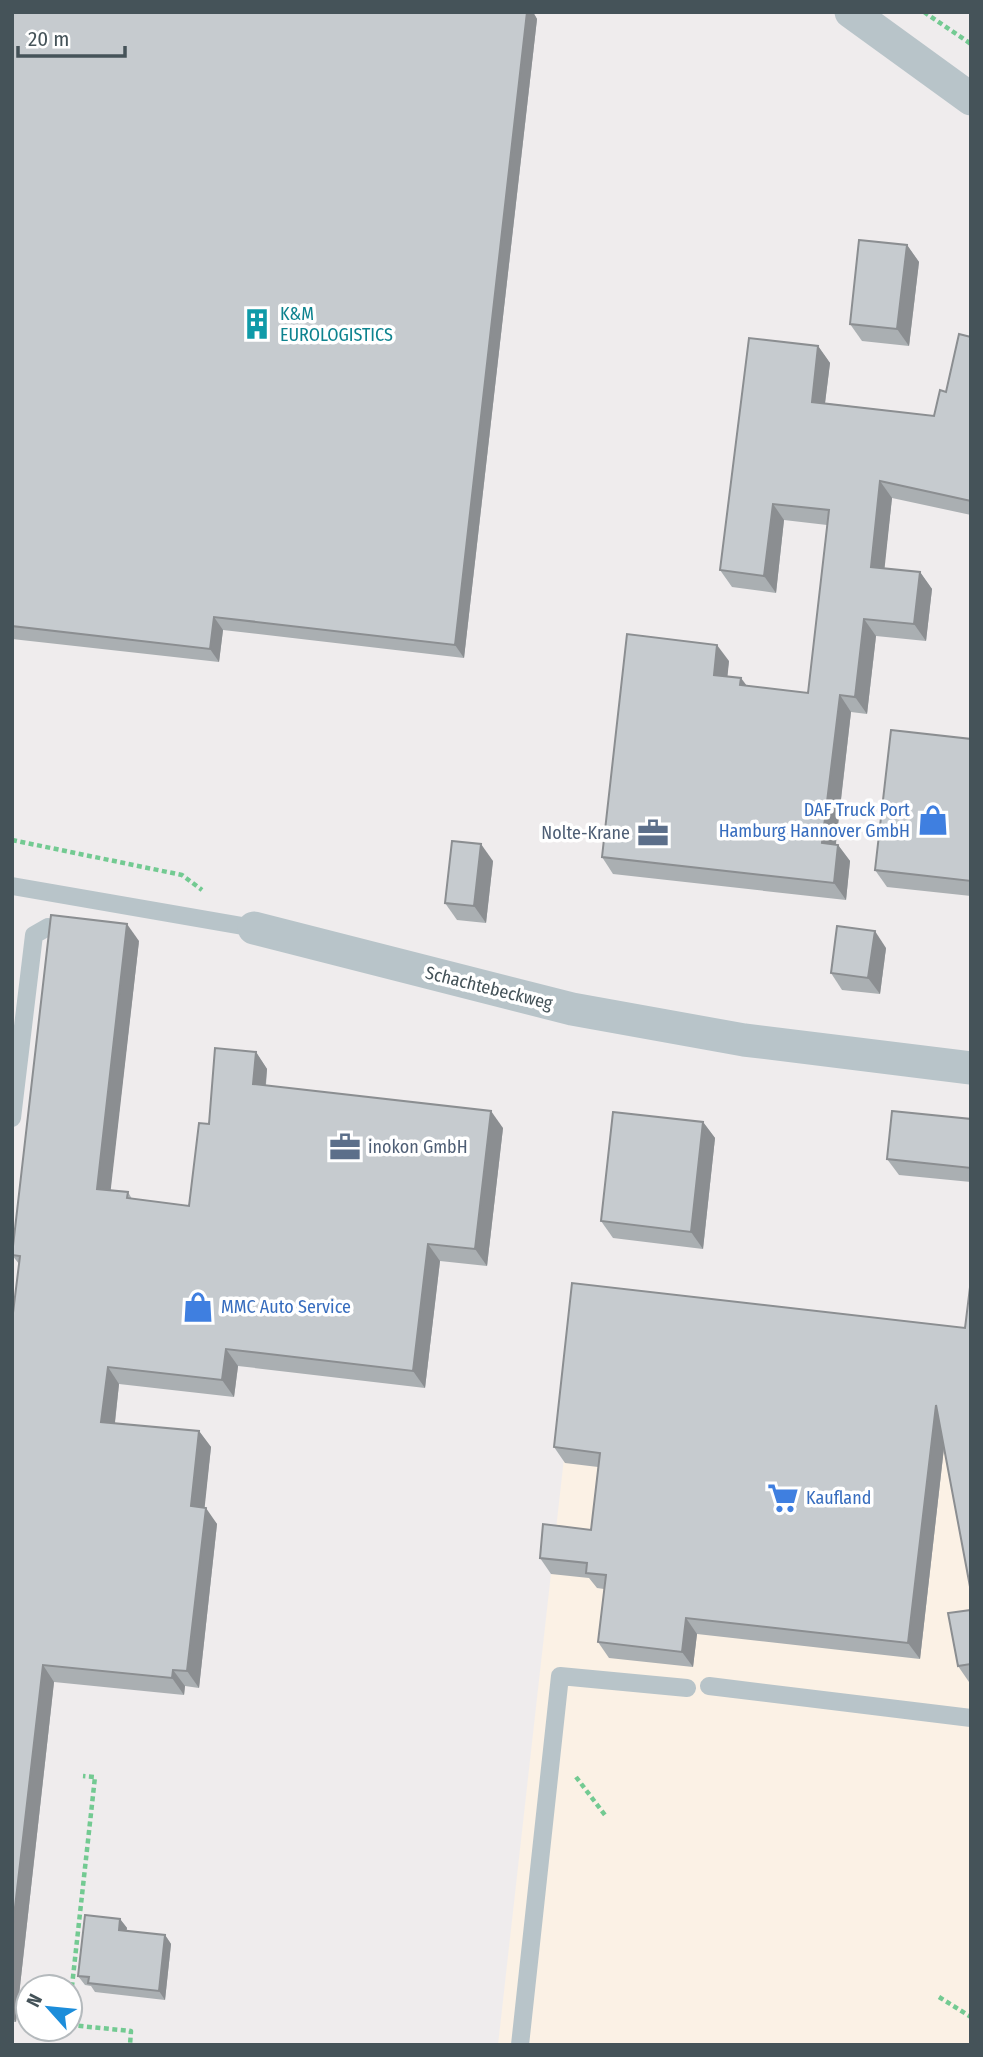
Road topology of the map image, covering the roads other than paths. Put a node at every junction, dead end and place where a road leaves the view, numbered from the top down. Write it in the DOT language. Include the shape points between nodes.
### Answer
graph roads {
  1 [pos="850,12"];
  2 [pos="971,99"];
  3 [pos="12,886"];
  4 [pos="48,927"];
  5 [pos="254,928"];
  6 [pos="971,1068"];
  7 [pos="12,1118"];
  8 [pos="971,1718"];
  9 [pos="520,2045"];
  1 -- 2 [label="street"];
  3 -- 5 [label="lane, Schachtebeckweg"];
  4 -- 7 [label="lane" via="34,935"];
  5 -- 6 [label="street, Schachtebeckweg" via="572,1009 744,1041"];
  8 -- 9 [label="lane" via="560,1676"];
}
